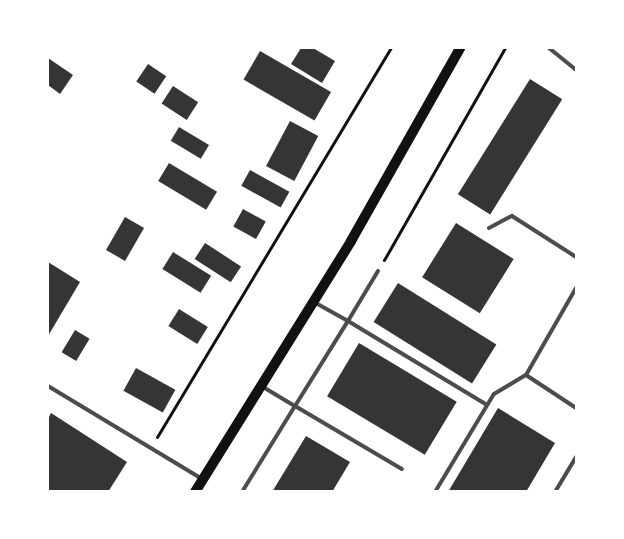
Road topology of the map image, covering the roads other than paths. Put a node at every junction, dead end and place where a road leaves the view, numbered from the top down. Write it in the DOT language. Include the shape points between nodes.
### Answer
graph roads {
  1 [pos="460,48"];
  2 [pos="549,48"];
  3 [pos="576,70"];
  4 [pos="489,228"];
  5 [pos="576,256"];
  6 [pos="378,271"];
  7 [pos="576,288"];
  8 [pos="313,301"];
  9 [pos="348,321"];
  10 [pos="526,375"];
  11 [pos="48,386"];
  12 [pos="261,386"];
  13 [pos="487,405"];
  14 [pos="295,406"];
  15 [pos="576,408"];
  16 [pos="576,457"];
  17 [pos="402,469"];
  18 [pos="202,480"];
  19 [pos="195,492"];
  20 [pos="242,492"];
  21 [pos="435,492"];
  22 [pos="555,492"];
  1 -- 8 [label="main road" via="351,241"];
  2 -- 3 [label="lane"];
  4 -- 5 [label="lane" via="512,216"];
  6 -- 9 [label="lane"];
  7 -- 10 [label="lane"];
  8 -- 9 [label="lane"];
  8 -- 12 [label="main road"];
  9 -- 13 [label="lane"];
  9 -- 14 [label="lane"];
  10 -- 13 [label="lane" via="494,394"];
  10 -- 15 [label="lane"];
  11 -- 18 [label="lane"];
  12 -- 14 [label="lane"];
  12 -- 18 [label="main road"];
  13 -- 21 [label="lane"];
  14 -- 17 [label="lane"];
  14 -- 20 [label="lane"];
  16 -- 22 [label="lane"];
  18 -- 19 [label="main road"];
}
